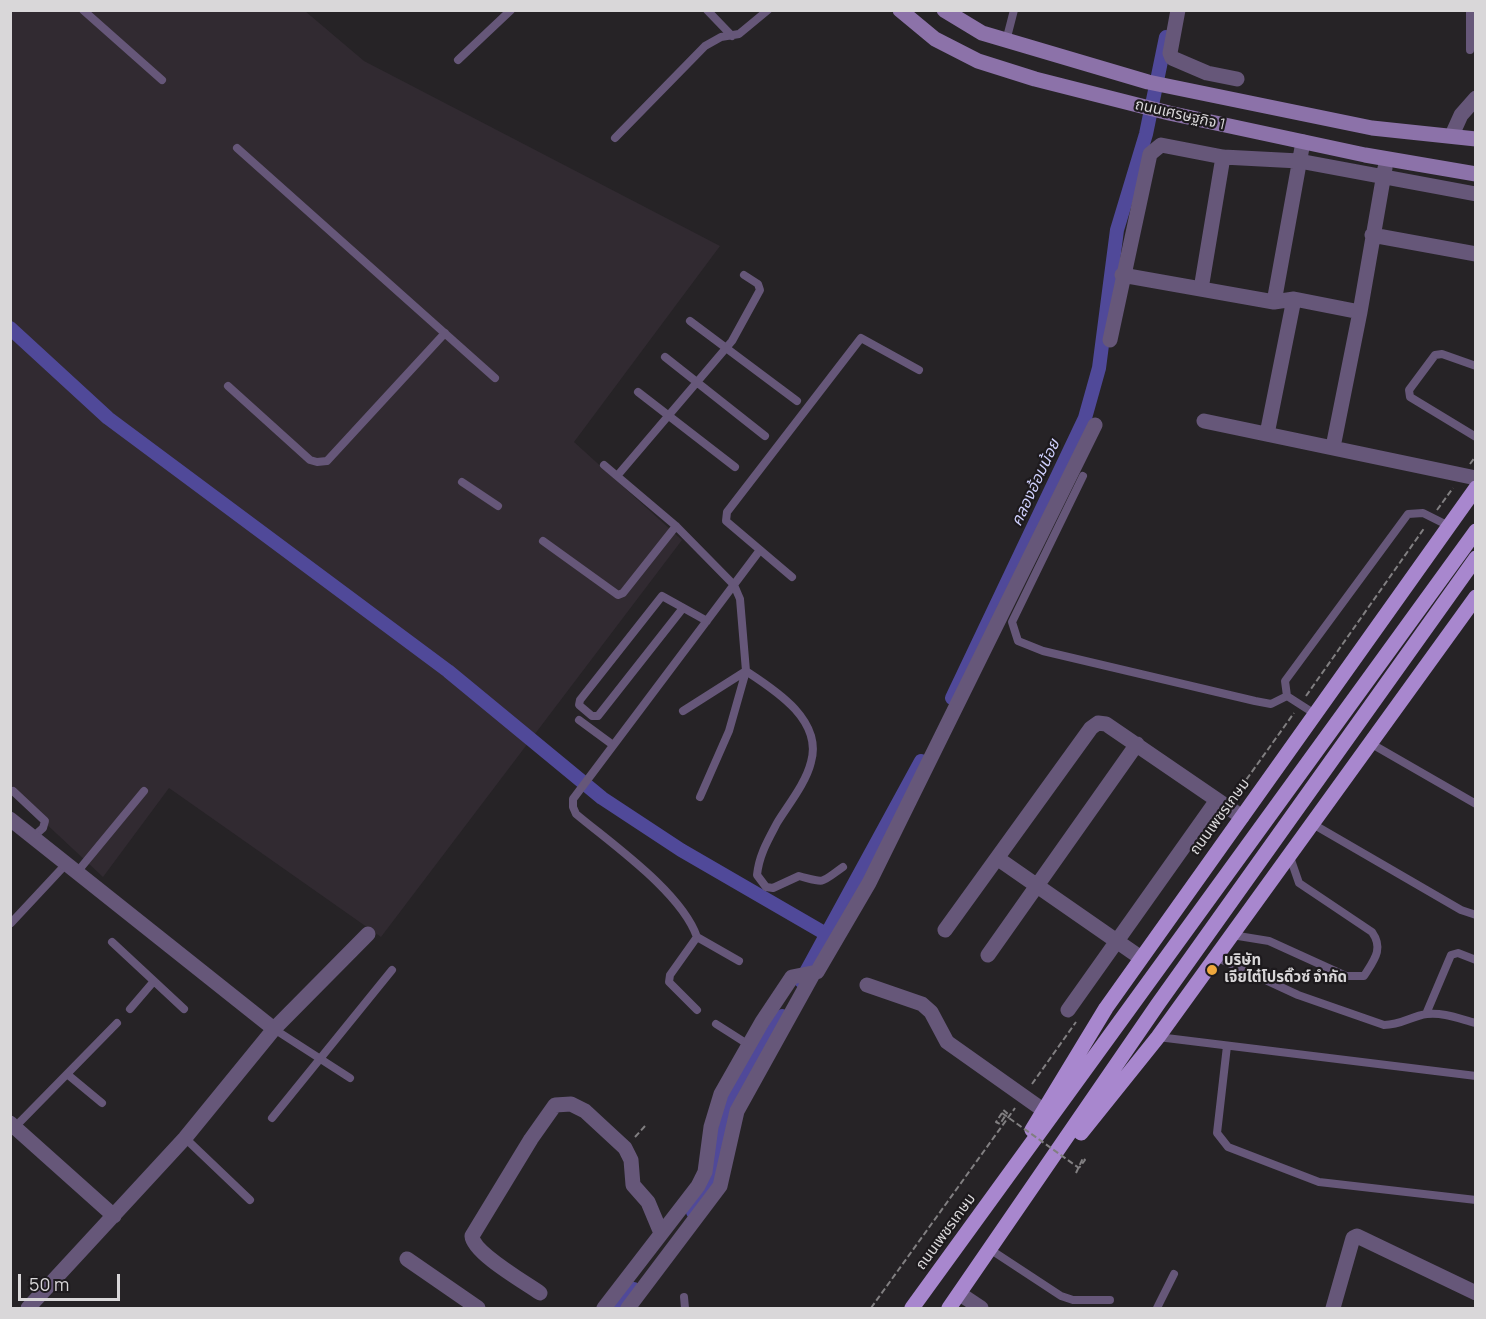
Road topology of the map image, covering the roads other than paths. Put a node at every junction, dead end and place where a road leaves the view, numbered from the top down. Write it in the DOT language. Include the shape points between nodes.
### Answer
graph roads {
  1 [pos="83,10"];
  2 [pos="511,10"];
  3 [pos="707,10"];
  4 [pos="768,10"];
  5 [pos="900,10"];
  6 [pos="944,10"];
  7 [pos="1014,10"];
  8 [pos="1178,10"];
  9 [pos="1470,10"];
  10 [pos="732,36"];
  11 [pos="1006,41"];
  12 [pos="1470,50"];
  13 [pos="458,60"];
  14 [pos="1237,79"];
  15 [pos="162,80"];
  16 [pos="1476,98"];
  17 [pos="1452,135"];
  18 [pos="615,138"];
  19 [pos="1476,139"];
  20 [pos="1303,142"];
  21 [pos="237,148"];
  22 [pos="1224,157"];
  23 [pos="1387,159"];
  24 [pos="1299,161"];
  25 [pos="1476,174"];
  26 [pos="1383,177"];
  27 [pos="1476,194"];
  28 [pos="1372,236"];
  29 [pos="1476,254"];
  30 [pos="744,275"];
  31 [pos="1122,275"];
  32 [pos="1201,289"];
  33 [pos="1294,299"];
  34 [pos="1274,302"];
  35 [pos="1360,312"];
  36 [pos="690,321"];
  37 [pos="445,333"];
  38 [pos="1110,340"];
  39 [pos="726,348"];
  40 [pos="665,357"];
  41 [pos="1476,366"];
  42 [pos="919,370"];
  43 [pos="495,378"];
  44 [pos="695,382"];
  45 [pos="228,386"];
  46 [pos="638,393"];
  47 [pos="797,401"];
  48 [pos="667,416"];
  49 [pos="1204,422"];
  50 [pos="1095,425"];
  51 [pos="1267,434"];
  52 [pos="765,436"];
  53 [pos="1476,437"];
  54 [pos="1333,447"];
  55 [pos="604,465"];
  56 [pos="735,467"];
  57 [pos="617,476"];
  58 [pos="1083,476"];
  59 [pos="1469,477"];
  60 [pos="462,482"];
  61 [pos="1476,488"];
  62 [pos="498,506"];
  63 [pos="676,526"];
  64 [pos="1449,526"];
  65 [pos="1476,531"];
  66 [pos="543,541"];
  67 [pos="760,550"];
  68 [pos="1476,558"];
  69 [pos="792,577"];
  70 [pos="734,585"];
  71 [pos="1476,597"];
  72 [pos="683,608"];
  73 [pos="707,621"];
  74 [pos="746,671"];
  75 [pos="1287,696"];
  76 [pos="683,711"];
  77 [pos="1315,714"];
  78 [pos="579,720"];
  79 [pos="1370,743"];
  80 [pos="1137,744"];
  81 [pos="613,745"];
  82 [pos="13,791"];
  83 [pos="144,791"];
  84 [pos="700,797"];
  85 [pos="1222,803"];
  86 [pos="1476,804"];
  87 [pos="1242,817"];
  88 [pos="10,819"];
  89 [pos="1311,823"];
  90 [pos="34,836"];
  91 [pos="1289,853"];
  92 [pos="997,858"];
  93 [pos="72,867"];
  94 [pos="843,867"];
  95 [pos="1036,886"];
  96 [pos="1476,915"];
  97 [pos="11,923"];
  98 [pos="945,930"];
  99 [pos="369,934"];
  100 [pos="1230,935"];
  101 [pos="697,937"];
  102 [pos="1117,941"];
  103 [pos="112,942"];
  104 [pos="988,955"];
  105 [pos="1216,957"];
  106 [pos="1141,958"];
  107 [pos="1476,960"];
  108 [pos="739,961"];
  109 [pos="392,970"];
  110 [pos="806,974"];
  111 [pos="154,981"];
  112 [pos="867,985"];
  113 [pos="130,1009"];
  114 [pos="184,1009"];
  115 [pos="697,1010"];
  116 [pos="1074,1012"];
  117 [pos="1426,1014"];
  118 [pos="117,1023"];
  119 [pos="1476,1023"];
  120 [pos="716,1024"];
  121 [pos="274,1029"];
  122 [pos="1158,1037"];
  123 [pos="749,1045"];
  124 [pos="1227,1046"];
  125 [pos="319,1059"];
  126 [pos="67,1074"];
  127 [pos="1476,1077"];
  128 [pos="350,1078"];
  129 [pos="102,1103"];
  130 [pos="1043,1110"];
  131 [pos="272,1118"];
  132 [pos="13,1125"];
  133 [pos="185,1138"];
  134 [pos="1009,1176"];
  135 [pos="1032,1192"];
  136 [pos="250,1200"];
  137 [pos="1476,1200"];
  138 [pos="114,1216"];
  139 [pos="661,1233"];
  140 [pos="991,1250"];
  141 [pos="407,1259"];
  142 [pos="1173,1274"];
  143 [pos="540,1293"];
  144 [pos="1476,1293"];
  145 [pos="960,1294"];
  146 [pos="684,1297"];
  147 [pos="1110,1300"];
  148 [pos="28,1308"];
  149 [pos="478,1308"];
  150 [pos="604,1308"];
  151 [pos="628,1308"];
  152 [pos="685,1308"];
  153 [pos="912,1308"];
  154 [pos="950,1308"];
  155 [pos="981,1308"];
  156 [pos="1157,1308"];
  157 [pos="1333,1308"];
  1 -- 15 [label="lane"];
  2 -- 13 [label="lane"];
  3 -- 10 [label="lane"];
  4 -- 10 [label="lane"];
  5 -- 20 [label="main road, ถนนเศรษฐกิจ 1" via="935,39 978,61 1035,80"];
  6 -- 11 [label="main road, ถนนเศรษฐกิจ 1" via="982,33"];
  7 -- 11 [label="lane"];
  8 -- 14 [label="street" via="1172,58 1207,73"];
  9 -- 12 [label="lane"];
  10 -- 18 [label="lane" via="705,46"];
  11 -- 17 [label="main road, ถนนเศรษฐกิจ 1" via="1177,89 1371,128"];
  16 -- 17 [label="street" via="1461,115"];
  17 -- 19 [label="main road, ถนนเศรษฐกิจ 1"];
  20 -- 23 [label="main road, ถนนเศรษฐกิจ 1"];
  20 -- 24 [label="street"];
  21 -- 37 [label="lane"];
  22 -- 24 [label="street"];
  22 -- 31 [label="street" via="1155,147 1150,154"];
  22 -- 32 [label="street"];
  23 -- 25 [label="main road, ถนนเศรษฐกิจ 1"];
  23 -- 26 [label="street"];
  24 -- 26 [label="street"];
  24 -- 34 [label="street"];
  26 -- 27 [label="street"];
  26 -- 28 [label="street"];
  28 -- 29 [label="street"];
  28 -- 35 [label="street"];
  30 -- 39 [label="lane" via="758,284 760,290"];
  31 -- 32 [label="street"];
  31 -- 38 [label="street"];
  32 -- 34 [label="street"];
  33 -- 34 [label="street"];
  33 -- 35 [label="street"];
  33 -- 51 [label="street"];
  35 -- 54 [label="street"];
  36 -- 39 [label="lane"];
  37 -- 43 [label="lane"];
  37 -- 45 [label="lane" via="321,463 310,460"];
  39 -- 44 [label="lane"];
  39 -- 47 [label="lane"];
  40 -- 44 [label="lane"];
  41 -- 53 [label="lane" via="1435,355 1409,390 1410,397 1422,406"];
  42 -- 67 [label="lane" via="866,340 861,338 856,343 727,512 726,521"];
  44 -- 48 [label="lane"];
  44 -- 52 [label="lane"];
  46 -- 48 [label="lane"];
  48 -- 56 [label="lane"];
  48 -- 57 [label="lane"];
  49 -- 51 [label="street"];
  50 -- 110 [label="street" via="869,883 817,972"];
  51 -- 54 [label="street"];
  54 -- 59 [label="street"];
  55 -- 57 [label="lane"];
  57 -- 63 [label="lane"];
  58 -- 75 [label="lane" via="1012,622 1018,641 1043,651 1255,701 1271,704"];
  60 -- 62 [label="lane"];
  61 -- 64 [label="main road, ถนนเพชรเกษม"];
  63 -- 66 [label="lane" via="618,595"];
  63 -- 70 [label="lane"];
  64 -- 75 [label="lane" via="1416,512 1408,514 1285,681"];
  64 -- 77 [label="main road, ถนนเพชรเกษม"];
  65 -- 134 [label="main road, ถนนเพชรเกษม"];
  67 -- 69 [label="lane"];
  67 -- 70 [label="lane"];
  68 -- 135 [label="main road" via="1158,1004"];
  70 -- 73 [label="lane"];
  70 -- 74 [label="lane" via="740,599"];
  71 -- 79 [label="main road"];
  72 -- 72 [label="lane" via="598,716 592,716 579,705 662,596"];
  72 -- 73 [label="lane"];
  73 -- 81 [label="lane"];
  74 -- 76 [label="lane"];
  74 -- 84 [label="lane" via="729,731"];
  74 -- 94 [label="lane" via="775,690 798,713 813,742 811,763 766,844 757,875 766,887 773,888 799,876 823,882"];
  75 -- 77 [label="lane"];
  77 -- 87 [label="main road, ถนนเพชรเกษม"];
  78 -- 81 [label="lane"];
  79 -- 86 [label="lane"];
  79 -- 89 [label="main road"];
  80 -- 85 [label="street"];
  80 -- 92 [label="street" via="1106,724 1098,723 1091,728"];
  80 -- 95 [label="street"];
  81 -- 101 [label="lane" via="573,799 576,814 685,911"];
  82 -- 90 [label="lane" via="45,821"];
  83 -- 93 [label="lane"];
  85 -- 87 [label="street"];
  85 -- 102 [label="street"];
  87 -- 106 [label="main road, ถนนเพชรเกษม"];
  88 -- 90 [label="street"];
  89 -- 91 [label="main road"];
  89 -- 96 [label="lane"];
  90 -- 93 [label="street"];
  91 -- 100 [label="main road"];
  91 -- 100 [label="lane" via="1299,884 1372,932 1378,940 1379,951 1364,976 1346,976 1269,941"];
  92 -- 95 [label="street"];
  92 -- 98 [label="street"];
  93 -- 97 [label="lane"];
  93 -- 121 [label="street"];
  95 -- 102 [label="street"];
  95 -- 104 [label="street"];
  99 -- 121 [label="street"];
  100 -- 105 [label="main road"];
  101 -- 108 [label="lane"];
  101 -- 115 [label="lane" via="669,982"];
  102 -- 106 [label="street"];
  102 -- 116 [label="street"];
  103 -- 111 [label="lane"];
  105 -- 117 [label="lane" via="1298,995 1384,1025 1398,1025"];
  105 -- 122 [label="main road"];
  106 -- 130 [label="main road, ถนนเพชรเกษม"];
  107 -- 117 [label="lane" via="1458,953 1451,955"];
  109 -- 125 [label="lane"];
  110 -- 123 [label="street"];
  110 -- 151 [label="street" via="737,1111 720,1186"];
  111 -- 113 [label="lane"];
  111 -- 114 [label="lane"];
  112 -- 130 [label="street" via="922,1004 932,1012 947,1042"];
  117 -- 119 [label="lane"];
  118 -- 126 [label="lane"];
  120 -- 123 [label="lane"];
  121 -- 125 [label="lane"];
  121 -- 133 [label="street"];
  122 -- 124 [label="lane"];
  122 -- 135 [label="main road"];
  123 -- 139 [label="street" via="715,1109 705,1172 684,1207"];
  124 -- 127 [label="lane"];
  124 -- 137 [label="lane" via="1217,1133 1228,1147 1319,1182"];
  125 -- 128 [label="lane"];
  125 -- 131 [label="lane"];
  126 -- 129 [label="lane"];
  126 -- 132 [label="lane"];
  130 -- 134 [label="main road, ถนนเพชรเกษม"];
  132 -- 138 [label="street"];
  133 -- 136 [label="lane"];
  133 -- 138 [label="street"];
  134 -- 153 [label="main road, ถนนเพชรเกษม"];
  135 -- 140 [label="main road"];
  138 -- 148 [label="street"];
  139 -- 143 [label="street" via="648,1202 633,1185 631,1160 625,1148 585,1111 571,1104 555,1105 472,1236 475,1246 488,1257"];
  139 -- 150 [label="street"];
  140 -- 145 [label="main road"];
  140 -- 147 [label="lane" via="1061,1296 1073,1300"];
  141 -- 149 [label="street"];
  142 -- 156 [label="lane"];
  144 -- 157 [label="street" via="1357,1236 1353,1238"];
  145 -- 154 [label="main road"];
  145 -- 155 [label="street"];
  146 -- 152 [label="lane"];
}
